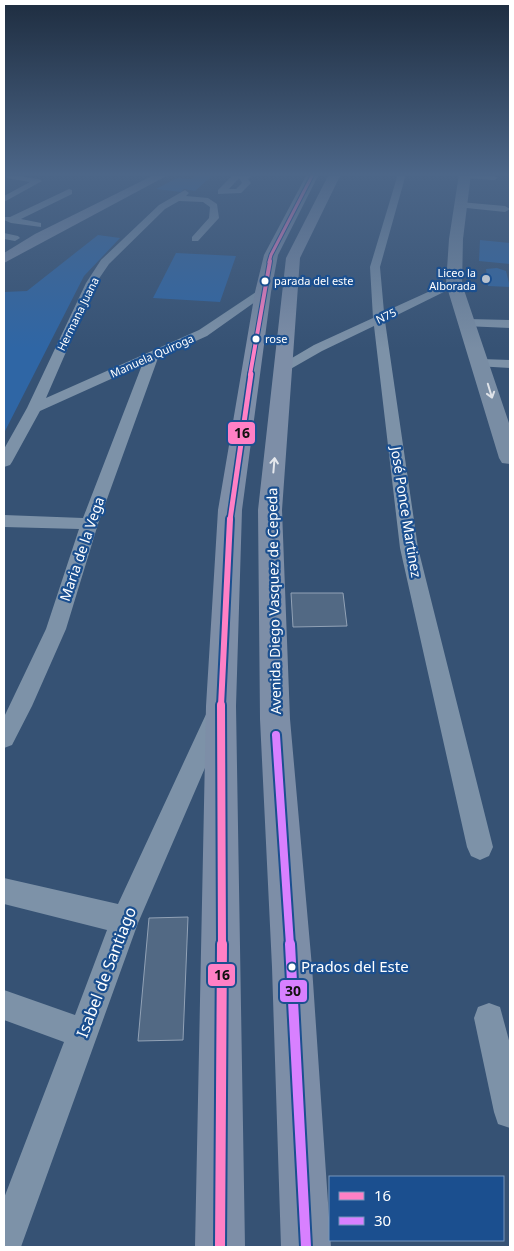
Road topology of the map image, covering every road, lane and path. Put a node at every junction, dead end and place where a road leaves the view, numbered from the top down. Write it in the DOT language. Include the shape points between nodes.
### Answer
graph roads {
  1 [pos="26,232"];
  2 [pos="39,232"];
  3 [pos="49,232"];
  4 [pos="136,232"];
  5 [pos="201,232"];
  6 [pos="284,232"];
  7 [pos="300,232"];
  8 [pos="385,232"];
  9 [pos="458,232"];
  10 [pos="195,239"];
  11 [pos="13,241"];
  12 [pos="4,245"];
  13 [pos="4,259"];
  14 [pos="454,284"];
  15 [pos="263,292"];
  16 [pos="380,320"];
  17 [pos="468,323"];
  18 [pos="510,324"];
  19 [pos="318,348"];
  20 [pos="283,355"];
  21 [pos="152,356"];
  22 [pos="481,363"];
  23 [pos="510,364"];
  24 [pos="34,408"];
  25 [pos="510,458"];
  26 [pos="4,462"];
  27 [pos="4,521"];
  28 [pos="89,524"];
  29 [pos="221,706"];
  30 [pos="4,738"];
  31 [pos="480,847"];
  32 [pos="4,891"];
  33 [pos="125,920"];
  34 [pos="4,1005"];
  35 [pos="490,1018"];
  36 [pos="83,1033"];
  37 [pos="510,1112"];
  38 [pos="4,1244"];
  39 [pos="220,1247"];
  40 [pos="306,1247"];
  1 -- 11 [label="main road"];
  2 -- 11 [label="main road"];
  3 -- 11 [label="main road"];
  4 -- 24 [label="street, Hermana Juana" via="105,262 91,282"];
  5 -- 10 [label="street, Hermana Juana"];
  6 -- 15 [label="main road, Avenida Diego Vasquez de Cepeda" via="271,255"];
  7 -- 20 [label="main road, Avenida Diego Vasquez de Cepeda" via="289,286"];
  8 -- 16 [label="street, José Ponce Martinez" via="375,267"];
  9 -- 14 [label="main road"];
  11 -- 12 [label="main road"];
  11 -- 13 [label="main road"];
  14 -- 16 [label="street, N75"];
  14 -- 17 [label="main road"];
  15 -- 21 [label="street, Manuela Quiroga" via="204,333"];
  15 -- 29 [label="main road, Avenida Diego Vasquez de Cepeda" via="230,510"];
  16 -- 19 [label="street, N75"];
  16 -- 31 [label="street, José Ponce Martinez" via="409,548"];
  17 -- 18 [label="street"];
  17 -- 22 [label="main road"];
  19 -- 20 [label="street, N75"];
  19 -- 20 [label="street, N75" via="294,347"];
  40 -- 20 [label="main road, Avenida Diego Vasquez de Cepeda, one-way" via="274,690 270,510"];
  21 -- 24 [label="street, Manuela Quiroga"];
  21 -- 28 [label="street, Maria de la Vega"];
  22 -- 23 [label="street"];
  22 -- 25 [label="main road, one-way"];
  24 -- 26 [label="street, Hermana Juana"];
  27 -- 28 [label="street"];
  28 -- 30 [label="street, Maria de la Vega" via="56,629"];
  29 -- 33 [label="street, Isabel de Santiago"];
  29 -- 39 [label="main road, Avenida Diego Vasquez de Cepeda"];
  32 -- 33 [label="street"];
  33 -- 36 [label="street, Isabel de Santiago"];
  34 -- 36 [label="street"];
  35 -- 37 [label="street"];
  36 -- 38 [label="street, Isabel de Santiago"];
}
